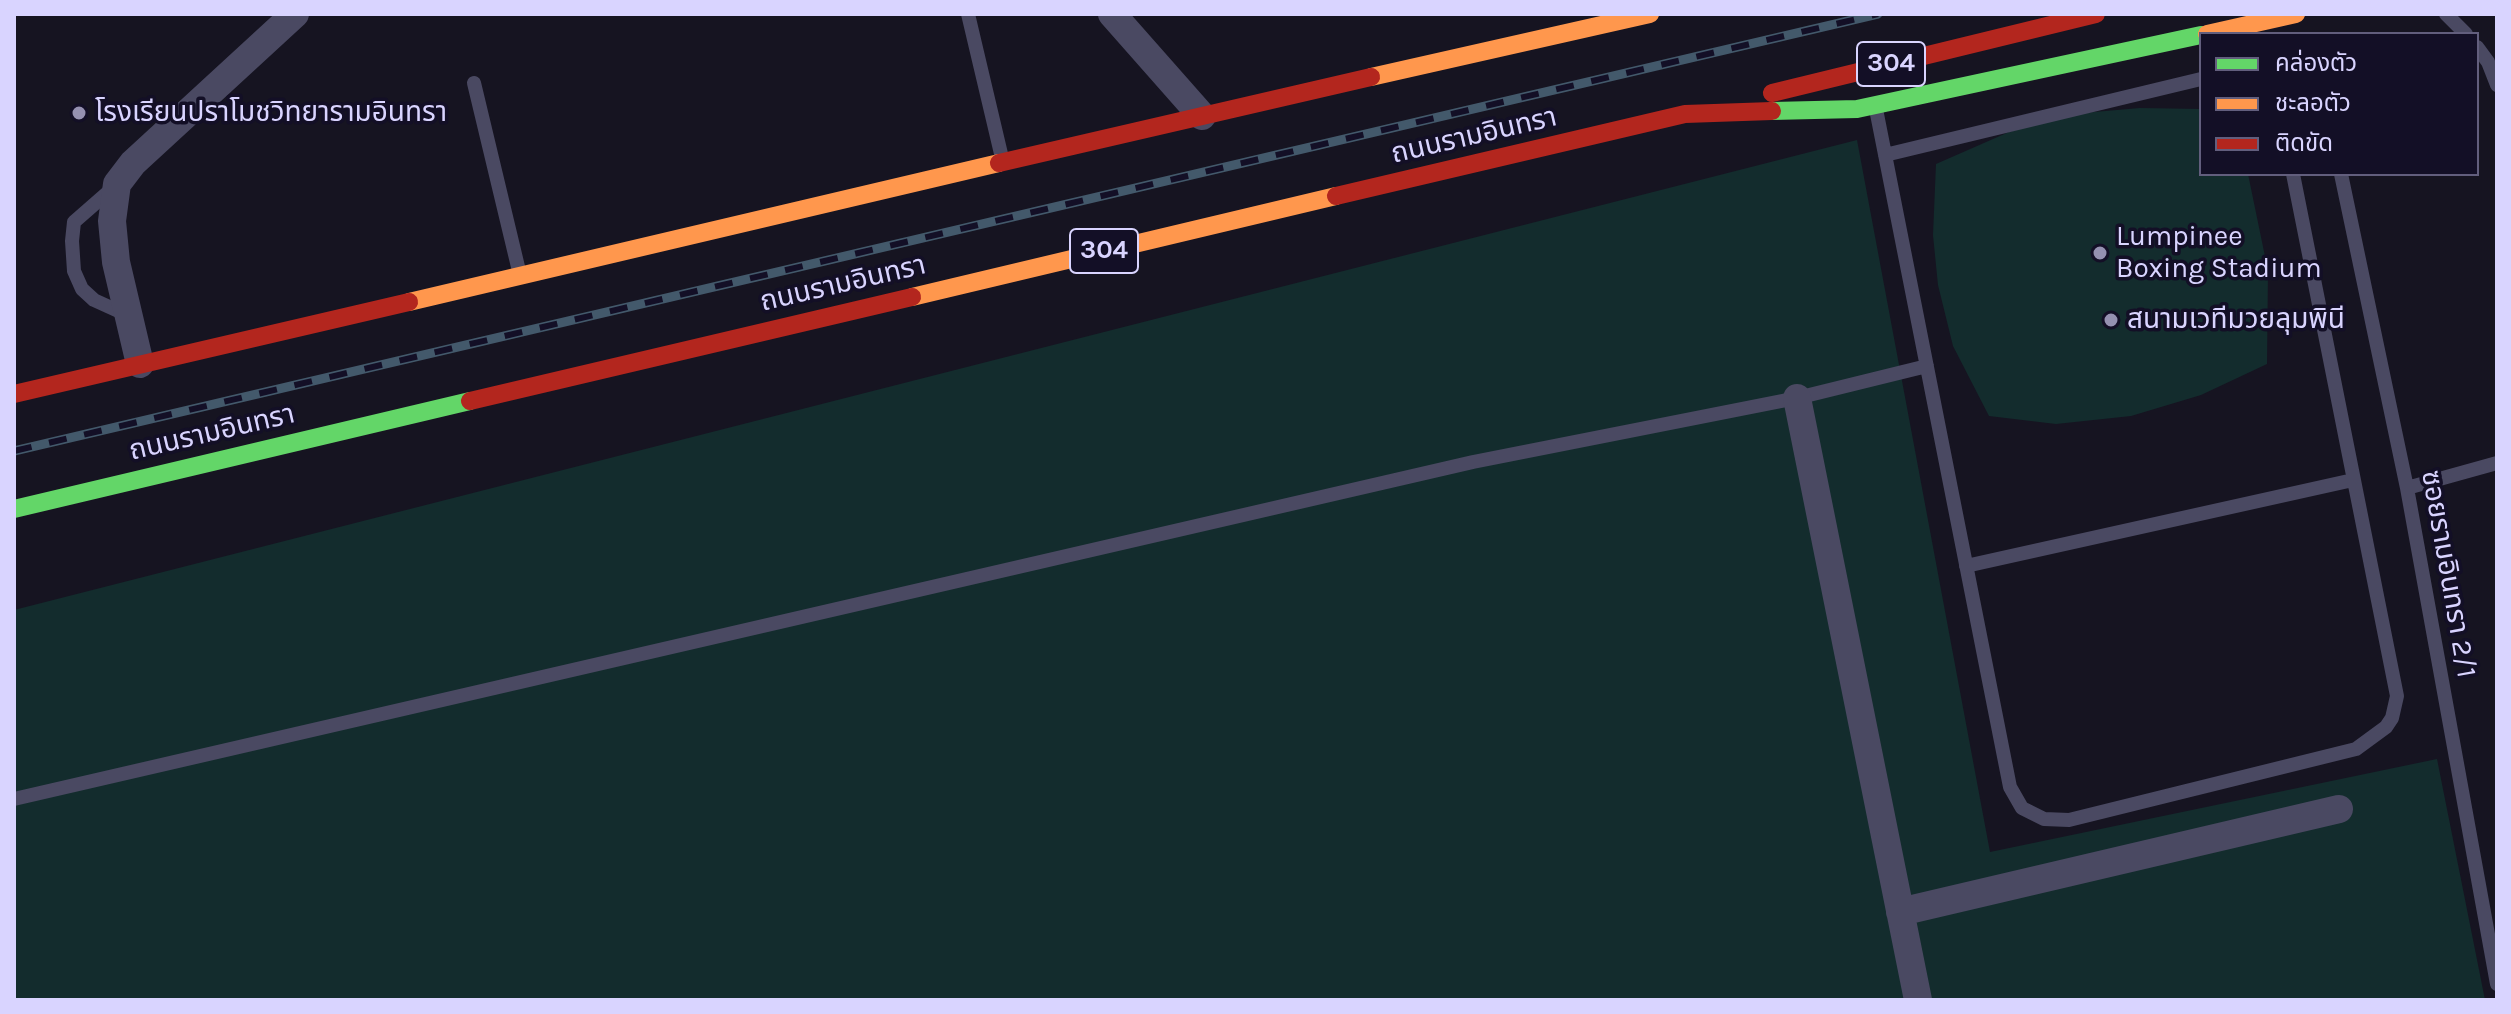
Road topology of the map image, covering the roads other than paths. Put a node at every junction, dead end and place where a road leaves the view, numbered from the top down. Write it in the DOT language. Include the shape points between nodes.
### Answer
graph roads {
  1 [pos="295,14"];
  2 [pos="968,14"];
  3 [pos="1112,14"];
  4 [pos="1650,14"];
  5 [pos="2096,14"];
  6 [pos="2446,14"];
  7 [pos="2302,17"];
  8 [pos="2264,28"];
  9 [pos="2230,32"];
  10 [pos="2464,32"];
  11 [pos="2199,36"];
  12 [pos="2492,61"];
  13 [pos="2199,79"];
  14 [pos="474,83"];
  15 [pos="2497,85"];
  16 [pos="1875,105"];
  17 [pos="1685,114"];
  18 [pos="1202,116"];
  19 [pos="1885,155"];
  20 [pos="1003,163"];
  21 [pos="2293,176"];
  22 [pos="2341,176"];
  23 [pos="117,184"];
  24 [pos="520,275"];
  25 [pos="127,315"];
  26 [pos="140,364"];
  27 [pos="1927,366"];
  28 [pos="14,394"];
  29 [pos="1797,398"];
  30 [pos="2497,463"];
  31 [pos="2353,480"];
  32 [pos="2407,488"];
  33 [pos="14,509"];
  34 [pos="1966,566"];
  35 [pos="14,799"];
  36 [pos="2339,809"];
  37 [pos="1900,912"];
  38 [pos="2497,984"];
  39 [pos="1918,1000"];
  1 -- 23 [label="street" via="133,163"];
  2 -- 20 [label="lane"];
  3 -- 18 [label="street"];
  4 -- 18 [label="main road"];
  5 -- 17 [label="main road, ถนนรามอินทรา / 304"];
  6 -- 10 [label="lane"];
  7 -- 8 [label="main road, ถนนรามอินทรา / 304"];
  8 -- 9 [label="main road, ถนนรามอินทรา / 304"];
  11 -- 16 [label="main road, ถนนรามอินทรา / 304"];
  12 -- 15 [label="lane"];
  13 -- 19 [label="lane"];
  14 -- 24 [label="lane"];
  16 -- 17 [label="main road, ถนนรามอินทรา / 304"];
  16 -- 19 [label="lane"];
  17 -- 33 [label="main road, ถนนรามอินทรา / 304"];
  18 -- 20 [label="main road"];
  19 -- 27 [label="lane"];
  20 -- 24 [label="main road"];
  21 -- 31 [label="lane"];
  22 -- 32 [label="lane, ซอยรามอินทรา 2/1"];
  23 -- 25 [label="street" via="112,221"];
  23 -- 25 [label="lane" via="74,222 74,271 94,300"];
  24 -- 26 [label="main road"];
  25 -- 26 [label="street"];
  26 -- 28 [label="main road"];
  27 -- 29 [label="lane"];
  27 -- 34 [label="lane"];
  29 -- 35 [label="lane" via="1457,465"];
  29 -- 37 [label="street"];
  30 -- 32 [label="lane"];
  31 -- 34 [label="lane"];
  31 -- 34 [label="lane" via="2397,696 2386,727 2356,749 2069,820 2044,819 2022,808 2010,787"];
  32 -- 38 [label="lane, ซอยรามอินทรา 2/1"];
  36 -- 37 [label="street"];
  37 -- 39 [label="street"];
}
